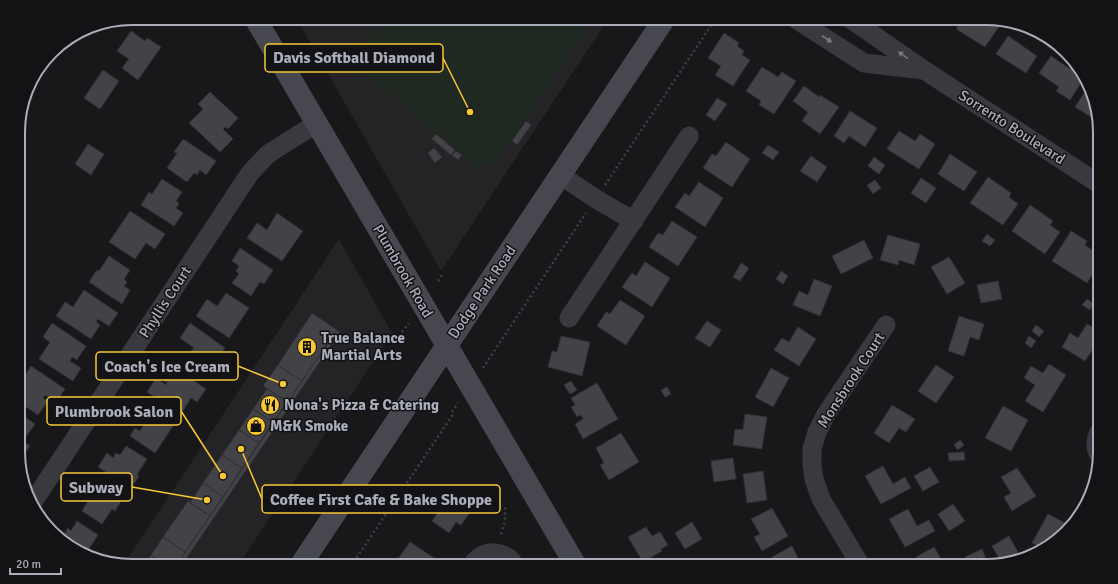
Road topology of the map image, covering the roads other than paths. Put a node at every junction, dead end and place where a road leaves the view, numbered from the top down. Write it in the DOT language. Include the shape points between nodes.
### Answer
graph roads {
  1 [pos="259,25"];
  2 [pos="660,25"];
  3 [pos="805,25"];
  4 [pos="859,25"];
  5 [pos="924,70"];
  6 [pos="317,123"];
  7 [pos="689,136"];
  8 [pos="560,175"];
  9 [pos="1093,180"];
  10 [pos="634,221"];
  11 [pos="569,318"];
  12 [pos="886,325"];
  13 [pos="447,346"];
  14 [pos="35,498"];
  15 [pos="305,559"];
  16 [pos="477,559"];
  17 [pos="510,559"];
  18 [pos="572,559"];
  19 [pos="857,559"];
  1 -- 6 [label="street, Plumbrook Road"];
  2 -- 8 [label="street, Dodge Park Road"];
  3 -- 5 [label="street, Sorrento Boulevard, one-way" via="864,63"];
  5 -- 4 [label="street, Sorrento Boulevard, one-way"];
  5 -- 9 [label="street, Sorrento Boulevard"];
  6 -- 13 [label="street, Plumbrook Road"];
  6 -- 14 [label="street, Phyllis Court" via="268,154 250,173"];
  7 -- 10 [label="street"];
  8 -- 10 [label="street"];
  8 -- 13 [label="street, Dodge Park Road"];
  10 -- 11 [label="street"];
  12 -- 19 [label="street, Monsbrook Court" via="826,414 812,449 814,479 821,499"];
  13 -- 15 [label="street, Dodge Park Road"];
  13 -- 18 [label="street, Plumbrook Road"];
  16 -- 17 [label="street" via="494,552"];
}
